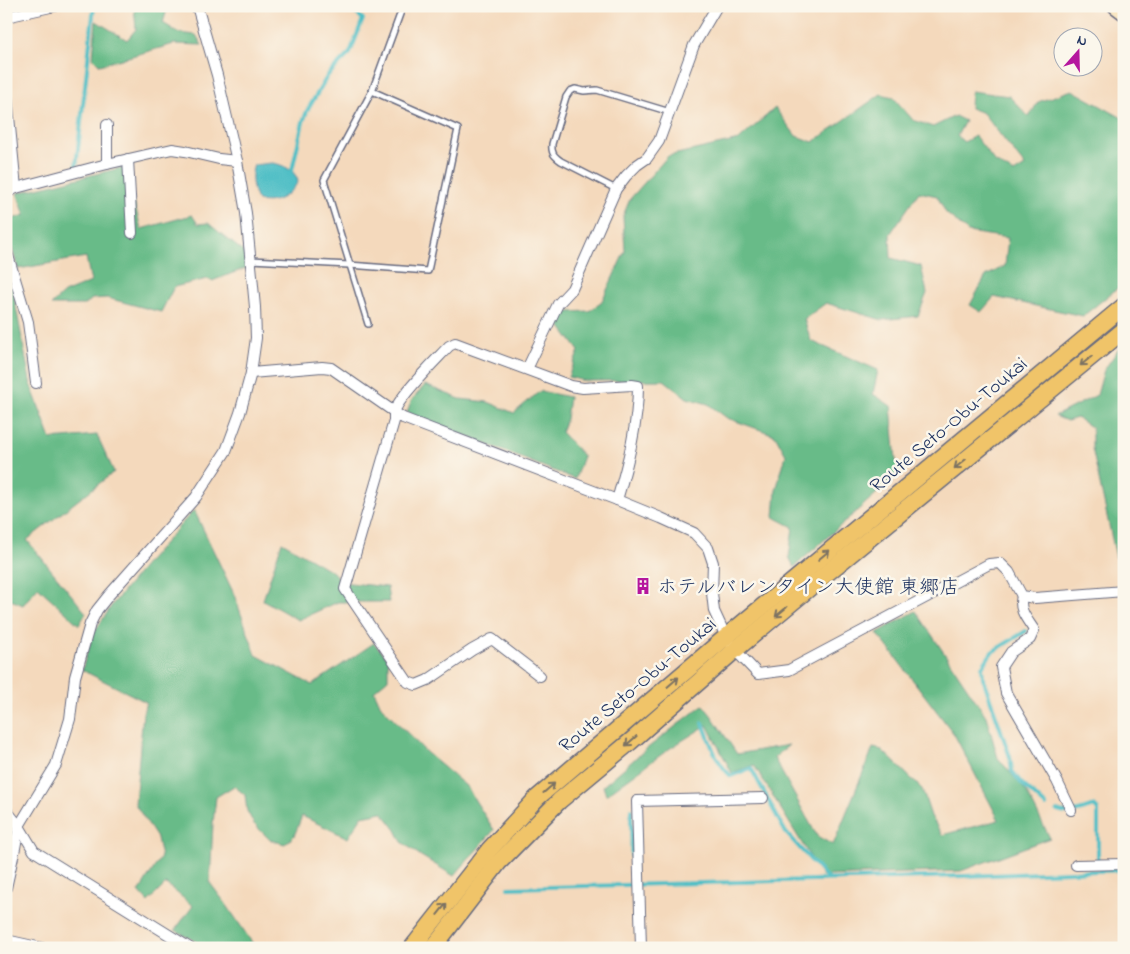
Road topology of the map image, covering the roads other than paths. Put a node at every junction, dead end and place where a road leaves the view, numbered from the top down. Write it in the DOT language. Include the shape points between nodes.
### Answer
graph roads {
  1 [pos="55,6"];
  2 [pos="197,6"];
  3 [pos="403,6"];
  4 [pos="717,6"];
  5 [pos="1116,6"];
  6 [pos="1124,12"];
  7 [pos="6,18"];
  8 [pos="6,86"];
  9 [pos="372,91"];
  10 [pos="670,112"];
  11 [pos="107,125"];
  12 [pos="128,159"];
  13 [pos="237,161"];
  14 [pos="107,164"];
  15 [pos="616,189"];
  16 [pos="11,191"];
  17 [pos="132,233"];
  18 [pos="6,248"];
  19 [pos="250,260"];
  20 [pos="349,265"];
  21 [pos="9,270"];
  22 [pos="1124,306"];
  23 [pos="368,324"];
  24 [pos="1124,330"];
  25 [pos="527,369"];
  26 [pos="252,373"];
  27 [pos="36,383"];
  28 [pos="394,412"];
  29 [pos="617,500"];
  30 [pos="1124,592"];
  31 [pos="1022,596"];
  32 [pos="731,644"];
  33 [pos="540,676"];
  34 [pos="762,798"];
  35 [pos="6,810"];
  36 [pos="1071,810"];
  37 [pos="19,826"];
  38 [pos="11,847"];
  39 [pos="1124,864"];
  40 [pos="1076,865"];
  41 [pos="6,888"];
  42 [pos="6,940"];
  43 [pos="189,947"];
  44 [pos="42,948"];
  45 [pos="412,948"];
  46 [pos="433,948"];
  47 [pos="641,948"];
  1 -- 7 [label="street"];
  2 -- 13 [label="street"];
  3 -- 9 [label="lane"];
  4 -- 10 [label="street" via="694,45"];
  5 -- 6 [label="street"];
  8 -- 16 [label="street"];
  9 -- 20 [label="lane" via="324,180"];
  9 -- 20 [label="lane" via="458,129 428,271"];
  10 -- 15 [label="street" via="659,141"];
  10 -- 15 [label="lane" via="597,90 570,91 551,151 554,157"];
  11 -- 14 [label="street"];
  12 -- 13 [label="street" via="172,149"];
  12 -- 14 [label="street"];
  12 -- 17 [label="street"];
  13 -- 19 [label="street"];
  14 -- 16 [label="street"];
  15 -- 25 [label="street" via="572,289 558,304"];
  18 -- 21 [label="street"];
  19 -- 20 [label="lane"];
  19 -- 26 [label="street" via="256,338"];
  20 -- 23 [label="lane"];
  21 -- 27 [label="street" via="28,322"];
  32 -- 22 [label="main road, Route Seto-Obu-Toukai, one-way"];
  24 -- 32 [label="main road, Route Seto-Obu-Toukai, one-way" via="856,549"];
  25 -- 28 [label="street" via="454,343 412,387"];
  25 -- 29 [label="street" via="583,388 638,386 631,442"];
  26 -- 28 [label="street" via="331,368"];
  26 -- 37 [label="street" via="226,451 196,497 109,595 90,624 75,677 70,720 56,765"];
  28 -- 29 [label="street"];
  28 -- 33 [label="street" via="345,589 408,682 416,685 428,680 492,639"];
  29 -- 32 [label="street" via="694,533 708,548 713,564 714,611"];
  30 -- 31 [label="street" via="1035,598"];
  31 -- 32 [label="street" via="1000,563 989,564 789,670 758,674"];
  31 -- 36 [label="street" via="1022,610 1034,630 1030,639 1011,652 1001,666 1004,686"];
  45 -- 32 [label="main road, Route Seto-Obu-Toukai, one-way" via="489,850 537,798"];
  32 -- 46 [label="main road, Route Seto-Obu-Toukai, one-way" via="630,742 552,808 499,862"];
  34 -- 47 [label="street" via="637,801"];
  35 -- 37 [label="street"];
  37 -- 38 [label="street"];
  37 -- 43 [label="street" via="34,851"];
  38 -- 41 [label="street"];
  39 -- 40 [label="street"];
  42 -- 44 [label="street"];
}
